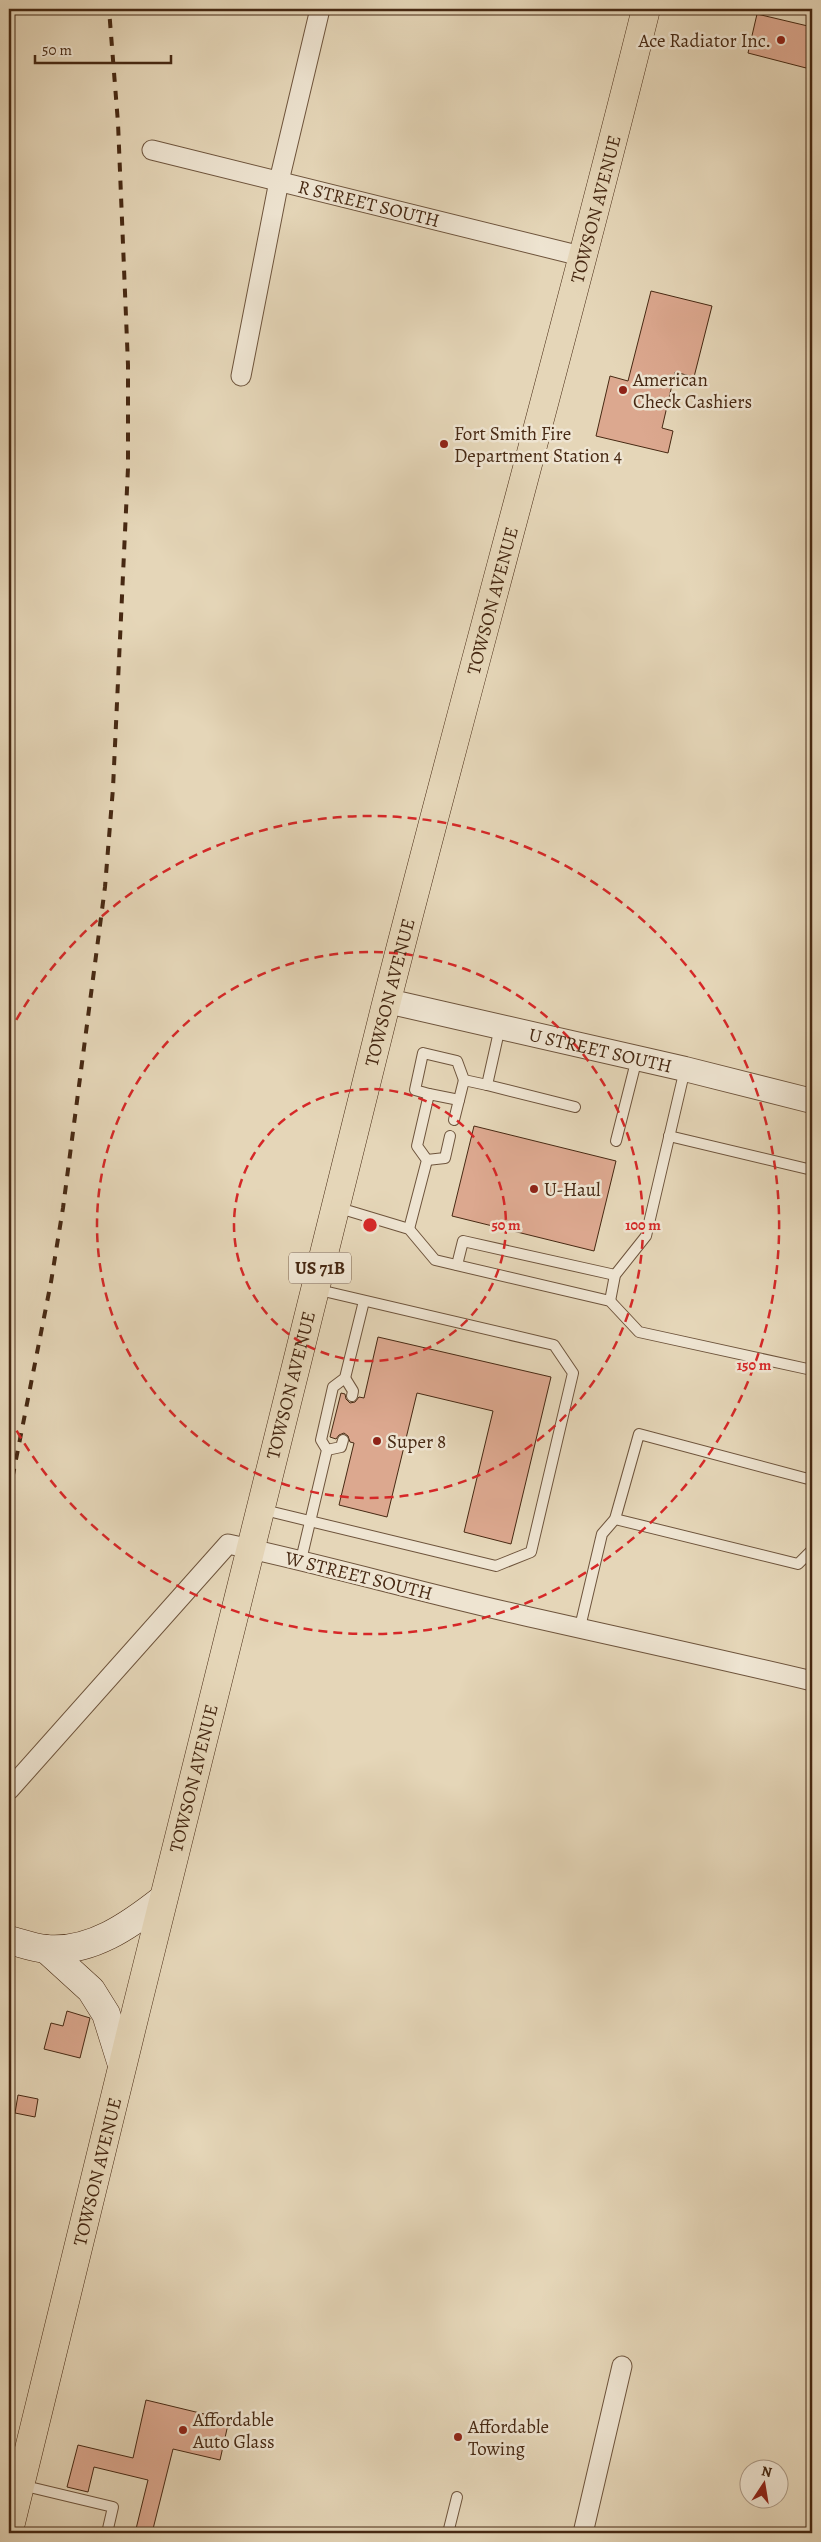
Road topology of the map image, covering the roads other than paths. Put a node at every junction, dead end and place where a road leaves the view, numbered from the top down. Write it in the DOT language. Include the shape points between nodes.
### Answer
graph roads {
  1 [pos="320,9"];
  2 [pos="646,9"];
  3 [pos="152,150"];
  4 [pos="279,181"];
  5 [pos="585,257"];
  6 [pos="240,376"];
  7 [pos="387,1001"];
  8 [pos="500,1027"];
  9 [pos="637,1058"];
  10 [pos="685,1069"];
  11 [pos="464,1080"];
  12 [pos="487,1085"];
  13 [pos="429,1094"];
  14 [pos="459,1100"];
  15 [pos="812,1101"];
  16 [pos="575,1107"];
  17 [pos="454,1120"];
  18 [pos="450,1136"];
  19 [pos="669,1136"];
  20 [pos="616,1141"];
  21 [pos="426,1160"];
  22 [pos="812,1170"];
  23 [pos="335,1206"];
  24 [pos="409,1228"];
  25 [pos="457,1265"];
  26 [pos="615,1275"];
  27 [pos="314,1289"];
  28 [pos="364,1300"];
  29 [pos="610,1301"];
  30 [pos="812,1370"];
  31 [pos="345,1378"];
  32 [pos="352,1396"];
  33 [pos="342,1440"];
  34 [pos="327,1450"];
  35 [pos="812,1480"];
  36 [pos="258,1508"];
  37 [pos="616,1519"];
  38 [pos="309,1521"];
  39 [pos="248,1548"];
  40 [pos="812,1550"];
  41 [pos="301,1560"];
  42 [pos="580,1627"];
  43 [pos="812,1681"];
  44 [pos="9,1790"];
  45 [pos="163,1899"];
  46 [pos="9,1940"];
  47 [pos="46,1949"];
  48 [pos="122,2065"];
  49 [pos="622,2366"];
  50 [pos="20,2485"];
  51 [pos="457,2497"];
  52 [pos="9,2532"];
  53 [pos="107,2533"];
  54 [pos="448,2533"];
  55 [pos="583,2533"];
  1 -- 4 [label="street"];
  2 -- 5 [label="main road, TOWSON AVENUE / US 71B"];
  3 -- 4 [label="street, R STREET SOUTH"];
  4 -- 5 [label="street, R STREET SOUTH"];
  4 -- 6 [label="street"];
  5 -- 7 [label="main road, TOWSON AVENUE / US 71B"];
  7 -- 8 [label="street, U STREET SOUTH"];
  7 -- 23 [label="main road, TOWSON AVENUE / US 71B"];
  8 -- 9 [label="street, U STREET SOUTH"];
  8 -- 12 [label="lane"];
  9 -- 10 [label="street, U STREET SOUTH"];
  9 -- 20 [label="lane"];
  10 -- 15 [label="street, U STREET SOUTH"];
  10 -- 19 [label="lane"];
  11 -- 12 [label="lane"];
  11 -- 13 [label="lane" via="457,1061 423,1053 415,1090"];
  11 -- 14 [label="lane"];
  12 -- 16 [label="lane"];
  13 -- 14 [label="lane"];
  13 -- 21 [label="lane" via="417,1146"];
  14 -- 17 [label="lane"];
  18 -- 21 [label="lane" via="445,1158"];
  19 -- 22 [label="lane"];
  19 -- 26 [label="lane" via="646,1236"];
  21 -- 24 [label="lane"];
  23 -- 24 [label="lane"];
  23 -- 27 [label="main road, TOWSON AVENUE / US 71B"];
  24 -- 25 [label="lane" via="435,1260"];
  25 -- 26 [label="lane" via="463,1241"];
  25 -- 29 [label="lane"];
  26 -- 29 [label="lane"];
  27 -- 28 [label="lane"];
  27 -- 36 [label="main road, TOWSON AVENUE / US 71B"];
  28 -- 31 [label="lane"];
  28 -- 38 [label="lane" via="554,1345 573,1373 531,1552 496,1566"];
  29 -- 30 [label="lane" via="639,1332"];
  31 -- 32 [label="lane" via="353,1391"];
  31 -- 34 [label="lane" via="334,1387 321,1440"];
  33 -- 34 [label="lane" via="341,1447"];
  34 -- 38 [label="lane"];
  35 -- 37 [label="lane" via="639,1434"];
  36 -- 38 [label="lane"];
  36 -- 39 [label="main road, TOWSON AVENUE / US 71B"];
  37 -- 40 [label="lane" via="798,1564"];
  37 -- 42 [label="lane" via="602,1534"];
  38 -- 41 [label="lane"];
  39 -- 41 [label="street, W STREET SOUTH"];
  39 -- 44 [label="street, W STREET SOUTH" via="228,1544"];
  39 -- 45 [label="main road, TOWSON AVENUE / US 71B"];
  41 -- 42 [label="street, W STREET SOUTH"];
  42 -- 43 [label="street, W STREET SOUTH"];
  45 -- 47 [label="main road" via="129,1926 106,1937 76,1948"];
  45 -- 48 [label="main road, TOWSON AVENUE / US 71B"];
  46 -- 47 [label="main road"];
  47 -- 48 [label="main road" via="91,1990 106,2014"];
  48 -- 50 [label="main road, TOWSON AVENUE / US 71B"];
  49 -- 55 [label="street"];
  50 -- 52 [label="main road, TOWSON AVENUE / US 71B"];
  50 -- 53 [label="lane" via="113,2507"];
  51 -- 54 [label="lane"];
}
